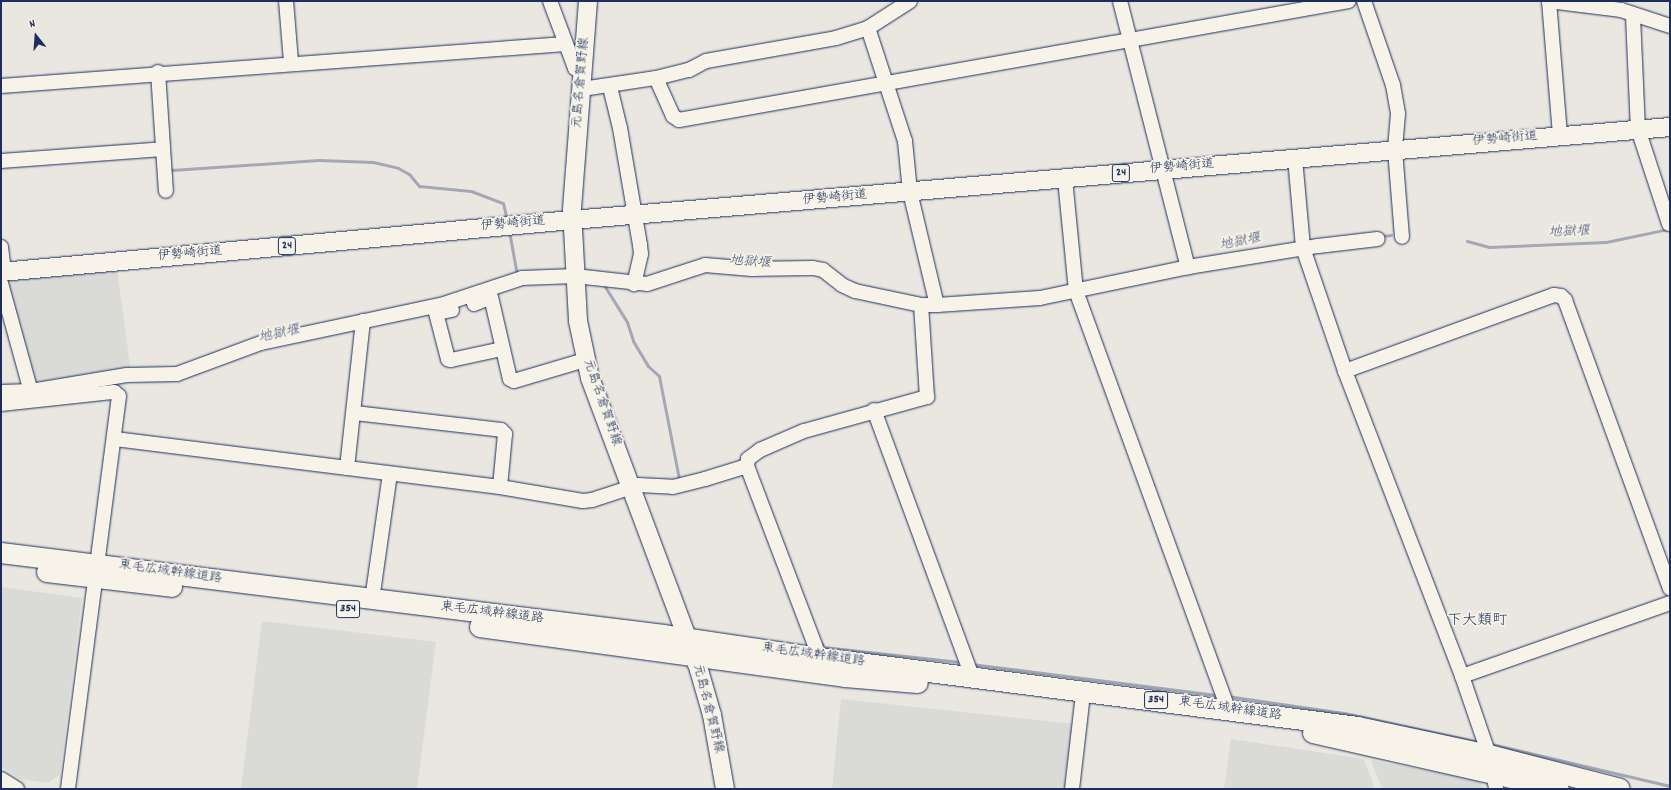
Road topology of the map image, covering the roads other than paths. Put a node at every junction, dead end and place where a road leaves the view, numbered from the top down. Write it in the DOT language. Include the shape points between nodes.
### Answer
graph roads {
  1 [pos="286,1"];
  2 [pos="550,1"];
  3 [pos="588,1"];
  4 [pos="910,1"];
  5 [pos="1120,1"];
  6 [pos="1349,1"];
  7 [pos="1364,1"];
  8 [pos="1549,1"];
  9 [pos="1626,9"];
  10 [pos="1670,26"];
  11 [pos="868,28"];
  12 [pos="1130,40"];
  13 [pos="565,44"];
  14 [pos="291,62"];
  15 [pos="158,72"];
  16 [pos="656,78"];
  17 [pos="582,81"];
  18 [pos="888,83"];
  19 [pos="1,86"];
  20 [pos="610,87"];
  21 [pos="1670,126"];
  22 [pos="1638,129"];
  23 [pos="1560,135"];
  24 [pos="164,149"];
  25 [pos="1395,150"];
  26 [pos="1295,158"];
  27 [pos="1,162"];
  28 [pos="1162,169"];
  29 [pos="1065,179"];
  30 [pos="166,191"];
  31 [pos="910,192"];
  32 [pos="636,216"];
  33 [pos="572,220"];
  34 [pos="1670,224"];
  35 [pos="1402,237"];
  36 [pos="1378,239"];
  37 [pos="1,247"];
  38 [pos="1303,248"];
  39 [pos="1188,267"];
  40 [pos="2,276"];
  41 [pos="575,276"];
  42 [pos="634,284"];
  43 [pos="1076,291"];
  44 [pos="478,298"];
  45 [pos="921,305"];
  46 [pos="937,305"];
  47 [pos="363,321"];
  48 [pos="502,349"];
  49 [pos="585,360"];
  50 [pos="1345,371"];
  51 [pos="1,392"];
  52 [pos="32,397"];
  53 [pos="1,404"];
  54 [pos="874,410"];
  55 [pos="355,413"];
  56 [pos="115,439"];
  57 [pos="747,466"];
  58 [pos="347,468"];
  59 [pos="390,474"];
  60 [pos="500,487"];
  61 [pos="632,487"];
  62 [pos="1,553"];
  63 [pos="1,566"];
  64 [pos="97,570"];
  65 [pos="1670,588"];
  66 [pos="372,600"];
  67 [pos="1670,603"];
  68 [pos="691,647"];
  69 [pos="820,658"];
  70 [pos="972,676"];
  71 [pos="1462,676"];
  72 [pos="1082,703"];
  73 [pos="1228,709"];
  74 [pos="1497,776"];
  75 [pos="1,779"];
  76 [pos="18,789"];
  77 [pos="68,789"];
  78 [pos="725,789"];
  79 [pos="1072,789"];
  80 [pos="1559,789"];
  81 [pos="1620,789"];
  1 -- 14 [label="street"];
  2 -- 13 [label="street"];
  3 -- 17 [label="main road, 元島名倉賀野線"];
  4 -- 11 [label="street"];
  5 -- 12 [label="street"];
  6 -- 12 [label="street"];
  7 -- 25 [label="street" via="1393,85 1398,114"];
  8 -- 9 [label="street"];
  8 -- 23 [label="street"];
  9 -- 10 [label="street"];
  9 -- 22 [label="street"];
  11 -- 16 [label="street" via="836,38 706,61 690,70"];
  11 -- 18 [label="street"];
  12 -- 18 [label="street"];
  12 -- 28 [label="street"];
  13 -- 14 [label="street"];
  13 -- 17 [label="street"];
  14 -- 15 [label="street"];
  15 -- 19 [label="street"];
  15 -- 24 [label="street"];
  16 -- 18 [label="street" via="673,116 679,120"];
  16 -- 20 [label="street"];
  17 -- 20 [label="street"];
  17 -- 33 [label="main road, 元島名倉賀野線"];
  18 -- 31 [label="street" via="906,141"];
  20 -- 32 [label="street"];
  21 -- 22 [label="main road, 伊勢崎街道 / 24"];
  22 -- 23 [label="main road, 伊勢崎街道 / 24"];
  22 -- 34 [label="street"];
  23 -- 25 [label="main road, 伊勢崎街道 / 24"];
  24 -- 27 [label="street"];
  24 -- 30 [label="street"];
  25 -- 26 [label="main road, 伊勢崎街道 / 24"];
  25 -- 35 [label="street"];
  26 -- 28 [label="main road, 伊勢崎街道 / 24"];
  26 -- 38 [label="street"];
  28 -- 29 [label="main road, 伊勢崎街道 / 24"];
  28 -- 39 [label="street"];
  29 -- 31 [label="main road, 伊勢崎街道 / 24"];
  29 -- 43 [label="street"];
  31 -- 32 [label="main road, 伊勢崎街道 / 24"];
  31 -- 46 [label="street"];
  32 -- 33 [label="main road, 伊勢崎街道 / 24"];
  32 -- 42 [label="street" via="641,254"];
  33 -- 40 [label="main road, 伊勢崎街道 / 24"];
  33 -- 41 [label="main road, 元島名倉賀野線"];
  36 -- 38 [label="street"];
  37 -- 40 [label="street"];
  38 -- 39 [label="street"];
  38 -- 50 [label="street"];
  39 -- 43 [label="street"];
  40 -- 52 [label="street"];
  41 -- 42 [label="street"];
  41 -- 44 [label="street" via="522,278"];
  41 -- 49 [label="main road, 元島名倉賀野線" via="578,321"];
  42 -- 45 [label="street" via="647,284 704,265 752,269 813,268 823,270 842,285 855,291"];
  43 -- 46 [label="street" via="1040,298"];
  43 -- 73 [label="street"];
  44 -- 47 [label="street"];
  44 -- 48 [label="street" via="491,297"];
  44 -- 48 [label="street" via="436,314 448,359"];
  45 -- 46 [label="street"];
  45 -- 54 [label="street" via="927,397"];
  47 -- 52 [label="street" via="261,343 177,374 127,376"];
  47 -- 55 [label="street"];
  48 -- 49 [label="street" via="510,379 514,381"];
  49 -- 61 [label="main road, 元島名倉賀野線"];
  50 -- 65 [label="street" via="1554,295 1561,296 1565,300"];
  50 -- 71 [label="street"];
  51 -- 52 [label="street"];
  52 -- 53 [label="street"];
  52 -- 56 [label="street" via="114,392 119,396"];
  54 -- 57 [label="street" via="776,441 748,459"];
  54 -- 70 [label="street"];
  55 -- 58 [label="street"];
  55 -- 60 [label="street" via="501,430 504,434"];
  56 -- 58 [label="street"];
  56 -- 64 [label="street"];
  57 -- 61 [label="street" via="673,487"];
  57 -- 69 [label="street"];
  58 -- 59 [label="street"];
  59 -- 60 [label="street"];
  59 -- 66 [label="street"];
  60 -- 61 [label="street" via="583,501"];
  61 -- 68 [label="main road, 元島名倉賀野線"];
  62 -- 64 [label="highway, 東毛広域幹線道路 / 354"];
  63 -- 64 [label="highway, 東毛広域幹線道路 / 354"];
  64 -- 66 [label="highway, 東毛広域幹線道路 / 354"];
  64 -- 68 [label="highway, 東毛広域幹線道路 / 354"];
  64 -- 77 [label="street"];
  66 -- 68 [label="highway, 東毛広域幹線道路 / 354"];
  67 -- 71 [label="street"];
  68 -- 69 [label="highway, 東毛広域幹線道路 / 354"];
  68 -- 72 [label="highway, 東毛広域幹線道路 / 354" via="845,677"];
  68 -- 78 [label="main road, 元島名倉賀野線" via="712,715"];
  69 -- 70 [label="highway, 東毛広域幹線道路 / 354"];
  70 -- 73 [label="highway, 東毛広域幹線道路 / 354"];
  71 -- 74 [label="street"];
  72 -- 74 [label="highway, 東毛広域幹線道路 / 354" via="1312,733"];
  72 -- 79 [label="street"];
  73 -- 74 [label="highway, 東毛広域幹線道路 / 354" via="1358,728"];
  74 -- 80 [label="highway, 東毛広域幹線道路 / 354"];
  74 -- 81 [label="highway, 東毛広域幹線道路 / 354"];
  75 -- 76 [label="street"];
}
